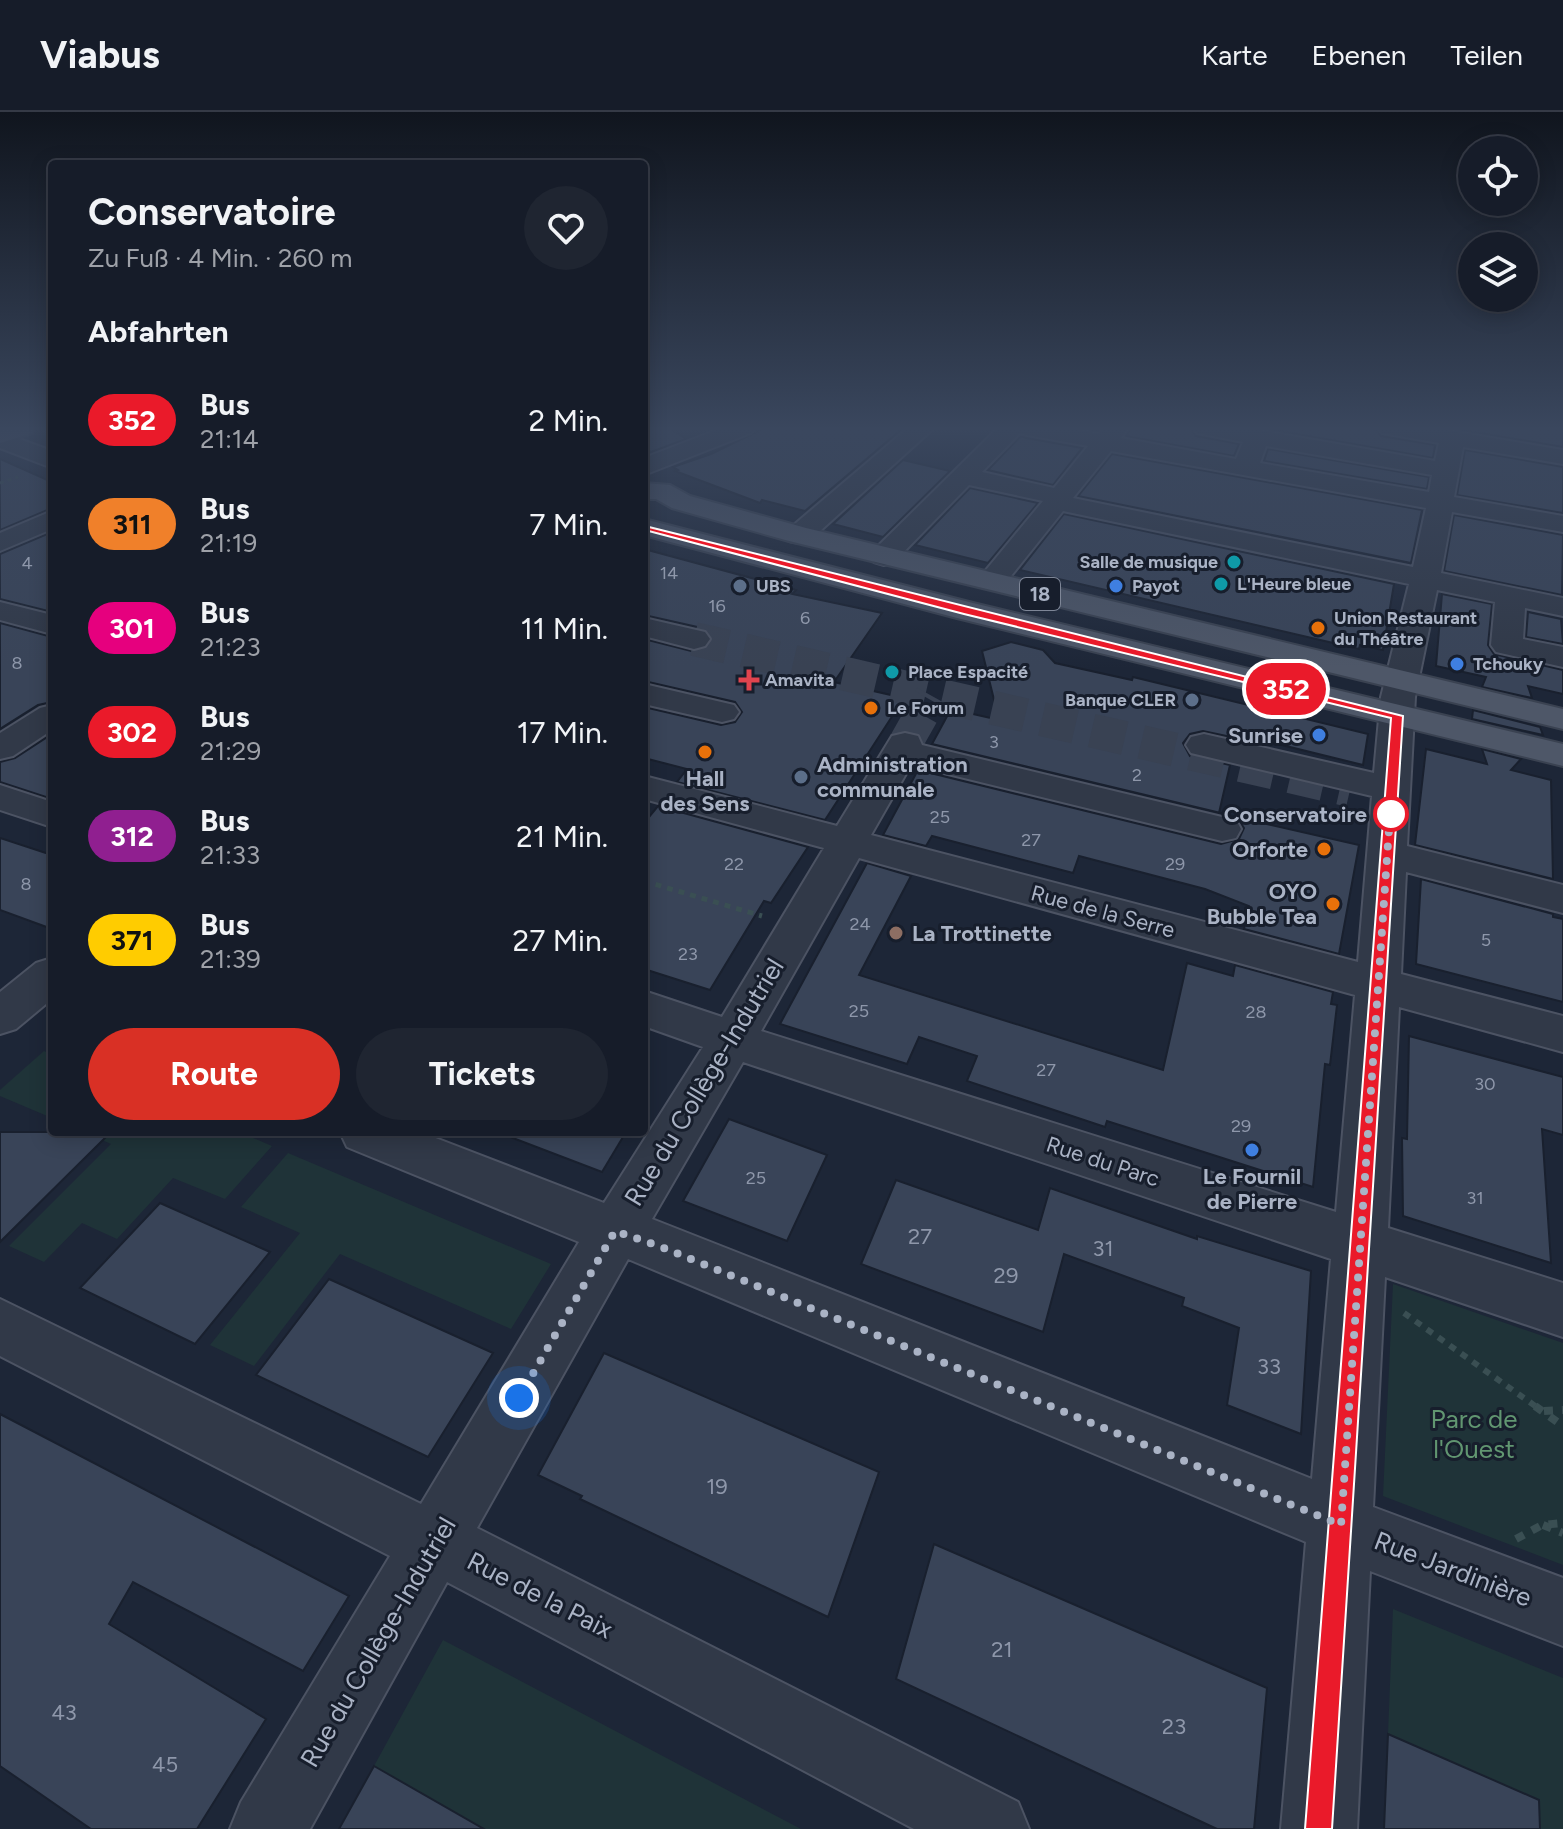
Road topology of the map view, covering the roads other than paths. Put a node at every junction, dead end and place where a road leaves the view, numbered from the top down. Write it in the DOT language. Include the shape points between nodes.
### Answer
graph roads {
  1 [pos="669,508"];
  2 [pos="707,508"];
  3 [pos="830,508"];
  4 [pos="931,508"];
  5 [pos="1051,508"];
  6 [pos="1096,508"];
  7 [pos="1439,508"];
  8 [pos="1474,508"];
  9 [pos="48,521"];
  10 [pos="1563,524"];
  11 [pos="648,525"];
  12 [pos="648,528"];
  13 [pos="799,535"];
  14 [pos="6,540"];
  15 [pos="48,546"];
  16 [pos="890,550"];
  17 [pos="1001,570"];
  18 [pos="1425,579"];
  19 [pos="1511,597"];
  20 [pos="1563,607"];
  21 [pos="0,611"];
  22 [pos="48,624"];
  23 [pos="648,628"];
  24 [pos="1563,657"];
  25 [pos="648,667"];
  26 [pos="648,695"];
  27 [pos="1398,699"];
  28 [pos="722,712"];
  29 [pos="48,718"];
  30 [pos="1563,719"];
  31 [pos="1204,745"];
  32 [pos="0,748"];
  33 [pos="1563,755"];
  34 [pos="648,788"];
  35 [pos="1392,789"];
  36 [pos="0,797"];
  37 [pos="48,814"];
  38 [pos="1222,829"];
  39 [pos="847,843"];
  40 [pos="1388,854"];
  41 [pos="1563,899"];
  42 [pos="1380,984"];
  43 [pos="648,1009"];
  44 [pos="1563,1034"];
  45 [pos="732,1038"];
  46 [pos="375,1136"];
  47 [pos="615,1231"];
  48 [pos="1360,1244"];
  49 [pos="1563,1310"];
  50 [pos="0,1326"];
  51 [pos="1341,1525"];
  52 [pos="435,1543"];
  53 [pos="1563,1612"];
  54 [pos="268,1829"];
  55 [pos="991,1829"];
  56 [pos="1319,1829"];
  1 -- 11 [label="main road, 18" via="672,515"];
  2 -- 13 [label="main road, 18"];
  3 -- 13 [label="street"];
  4 -- 16 [label="street"];
  5 -- 17 [label="street"];
  6 -- 18 [label="street"];
  7 -- 18 [label="street"];
  8 -- 10 [label="street"];
  9 -- 14 [label="street"];
  12 -- 27 [label="main road, 18" via="968,611"];
  13 -- 16 [label="main road, 18"];
  14 -- 15 [label="street"];
  16 -- 27 [label="main road, 18"];
  18 -- 19 [label="street"];
  18 -- 27 [label="street"];
  19 -- 20 [label="street"];
  19 -- 24 [label="street" via="1507,645"];
  21 -- 22 [label="street"];
  23 -- 25 [label="street" via="686,637"];
  26 -- 28 [label="street"];
  27 -- 30 [label="main road, 18"];
  27 -- 33 [label="main road, 18"];
  27 -- 35 [label="street"];
  29 -- 32 [label="street"];
  31 -- 35 [label="street"];
  34 -- 39 [label="street, Rue de la Serre"];
  35 -- 40 [label="street"];
  36 -- 37 [label="street"];
  38 -- 39 [label="street, Rue du Collège-Indutriel" via="902,748"];
  39 -- 42 [label="street, Rue de la Serre"];
  39 -- 45 [label="street, Rue du Collège-Indutriel"];
  40 -- 41 [label="street"];
  40 -- 42 [label="street"];
  42 -- 44 [label="street, Rue de la Serre"];
  42 -- 48 [label="street"];
  43 -- 45 [label="street, Rue du Parc"];
  45 -- 47 [label="street, Rue du Collège-Indutriel"];
  45 -- 48 [label="street, Rue du Parc"];
  46 -- 47 [label="street, Rue Jardinière"];
  47 -- 51 [label="street, Rue Jardinière"];
  47 -- 52 [label="street, Rue du Collège-Indutriel"];
  48 -- 49 [label="street, Rue du Parc"];
  48 -- 51 [label="street"];
  50 -- 52 [label="street, Rue de la Paix"];
  51 -- 53 [label="street, Rue Jardinière"];
  51 -- 56 [label="street"];
  52 -- 54 [label="street, Rue du Collège-Indutriel"];
  52 -- 55 [label="street, Rue de la Paix"];
}
